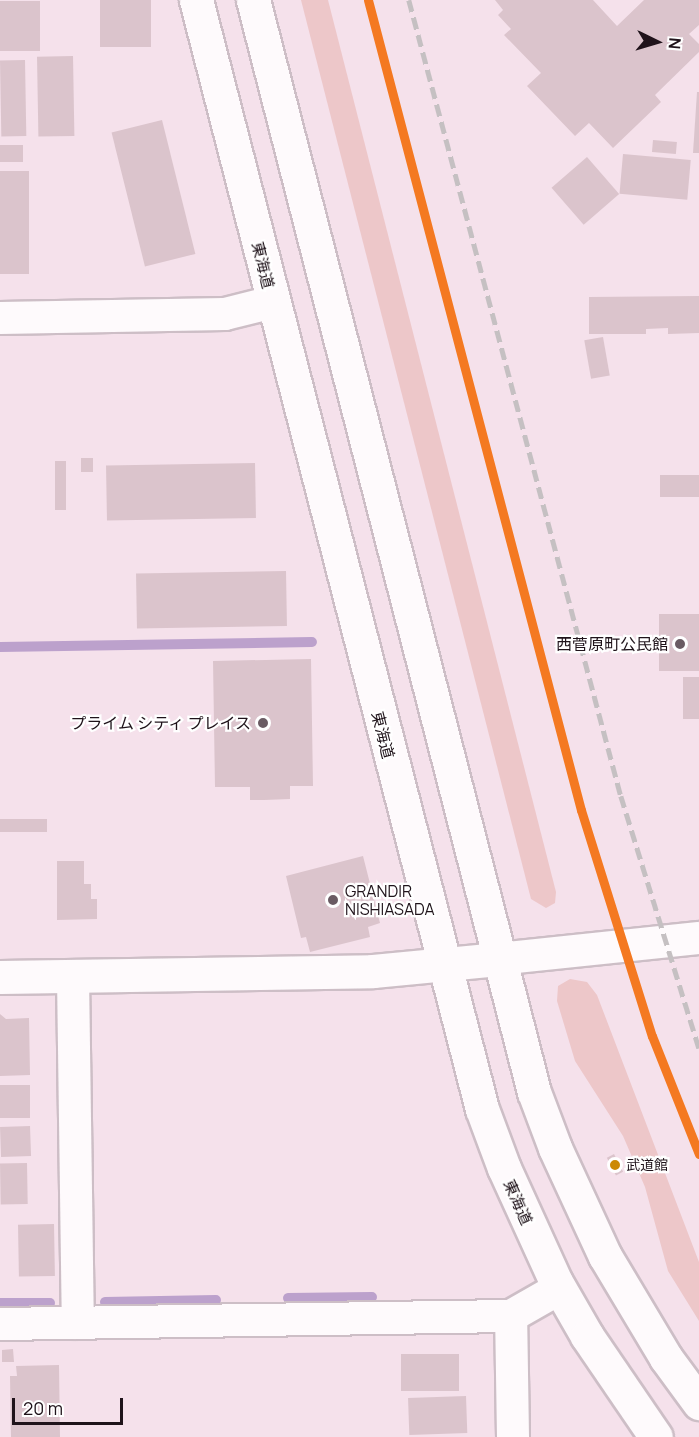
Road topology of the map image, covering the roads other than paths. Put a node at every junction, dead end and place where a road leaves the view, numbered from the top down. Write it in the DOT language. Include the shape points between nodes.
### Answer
graph roads {
  1 [pos="195,0"];
  2 [pos="253,0"];
  3 [pos="273,302"];
  4 [pos="0,318"];
  5 [pos="699,938"];
  6 [pos="498,959"];
  7 [pos="442,964"];
  8 [pos="73,976"];
  9 [pos="0,978"];
  10 [pos="560,1288"];
  11 [pos="511,1316"];
  12 [pos="78,1323"];
  13 [pos="0,1324"];
  14 [pos="699,1403"];
  15 [pos="513,1437"];
  16 [pos="656,1437"];
  1 -- 3 [label="main road, 東海道"];
  2 -- 6 [label="main road"];
  3 -- 4 [label="street" via="225,314"];
  3 -- 7 [label="main road, 東海道"];
  5 -- 6 [label="street"];
  6 -- 7 [label="main road"];
  6 -- 14 [label="main road" via="534,1092 579,1202 634,1307"];
  7 -- 8 [label="main road" via="373,971"];
  7 -- 10 [label="main road, 東海道" via="464,1050 500,1158"];
  8 -- 9 [label="main road"];
  8 -- 12 [label="street"];
  10 -- 11 [label="street"];
  10 -- 16 [label="main road, 東海道" via="615,1380"];
  11 -- 12 [label="street"];
  11 -- 15 [label="street"];
  12 -- 13 [label="street"];
}
